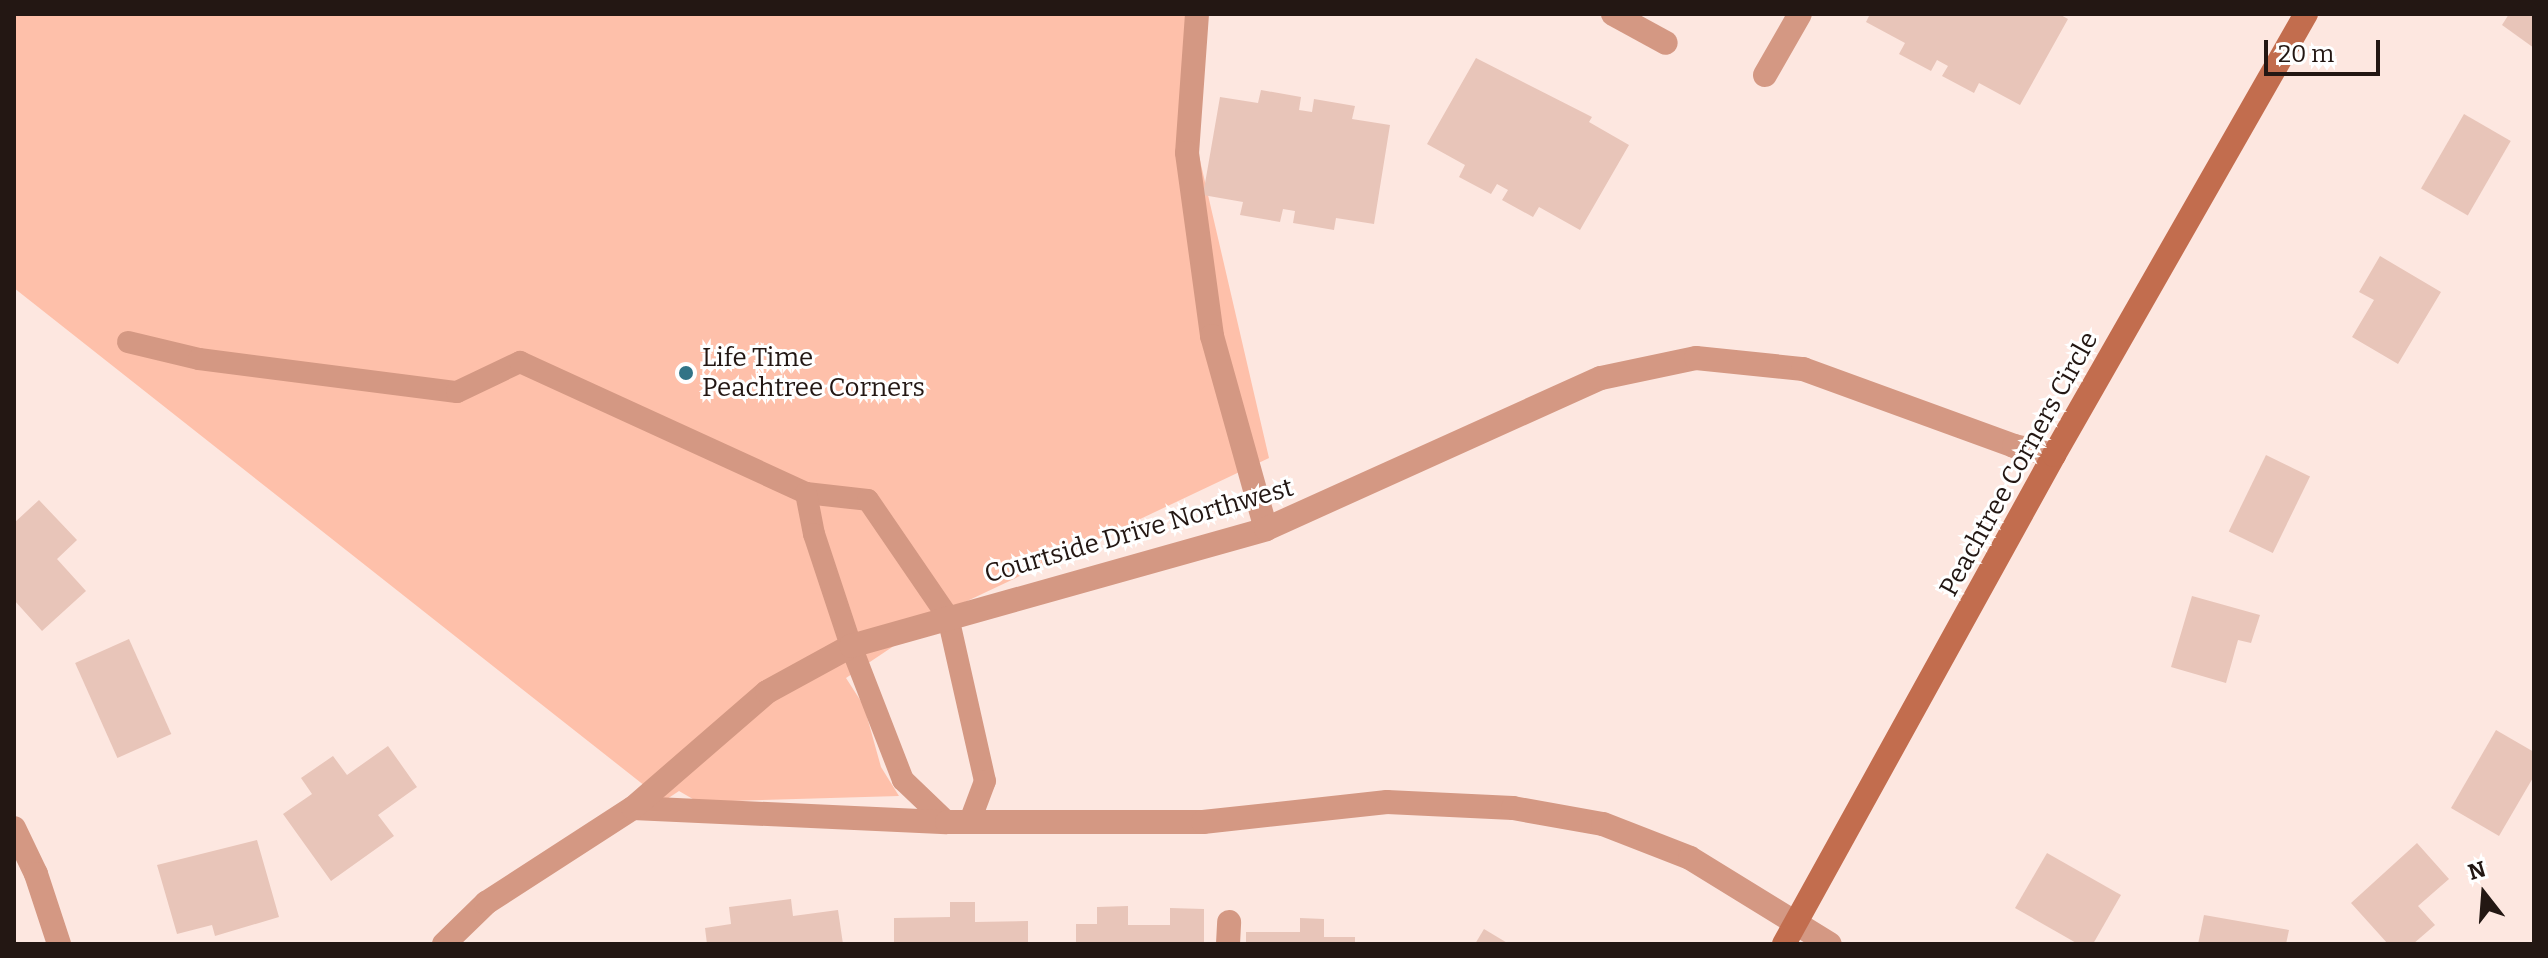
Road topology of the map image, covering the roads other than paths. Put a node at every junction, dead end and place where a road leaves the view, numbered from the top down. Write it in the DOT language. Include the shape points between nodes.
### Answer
graph roads {
  1 [pos="1197,14"];
  2 [pos="1613,14"];
  3 [pos="1800,14"];
  4 [pos="2306,14"];
  5 [pos="1666,43"];
  6 [pos="1765,75"];
  7 [pos="128,342"];
  8 [pos="2054,455"];
  9 [pos="806,493"];
  10 [pos="1266,529"];
  11 [pos="948,617"];
  12 [pos="851,646"];
  13 [pos="633,808"];
  14 [pos="959,822"];
  15 [pos="14,828"];
  16 [pos="1798,920"];
  17 [pos="59,944"];
  18 [pos="444,944"];
  19 [pos="1784,944"];
  20 [pos="1830,944"];
  1 -- 10 [label="street" via="1187,153 1191,183 1212,336"];
  2 -- 5 [label="street"];
  3 -- 6 [label="street"];
  4 -- 8 [label="street, Peachtree Corners Circle"];
  7 -- 9 [label="lane" via="199,359 457,392 520,362"];
  8 -- 10 [label="street, Courtside Drive Northwest" via="2014,446 1803,369 1696,358 1601,378"];
  8 -- 16 [label="street, Peachtree Corners Circle"];
  9 -- 11 [label="lane" via="868,500"];
  9 -- 12 [label="lane"];
  10 -- 11 [label="street, Courtside Drive Northwest"];
  11 -- 12 [label="street, Courtside Drive Northwest"];
  11 -- 14 [label="lane" via="985,781"];
  12 -- 13 [label="street, Courtside Drive Northwest" via="767,692"];
  12 -- 14 [label="lane" via="903,780"];
  13 -- 14 [label="street"];
  13 -- 18 [label="street, Courtside Drive Northwest" via="486,903"];
  14 -- 16 [label="street" via="1203,822 1387,802 1513,808 1603,824 1690,858"];
  15 -- 17 [label="street"];
  16 -- 19 [label="street, Peachtree Corners Circle"];
  16 -- 20 [label="street"];
}
